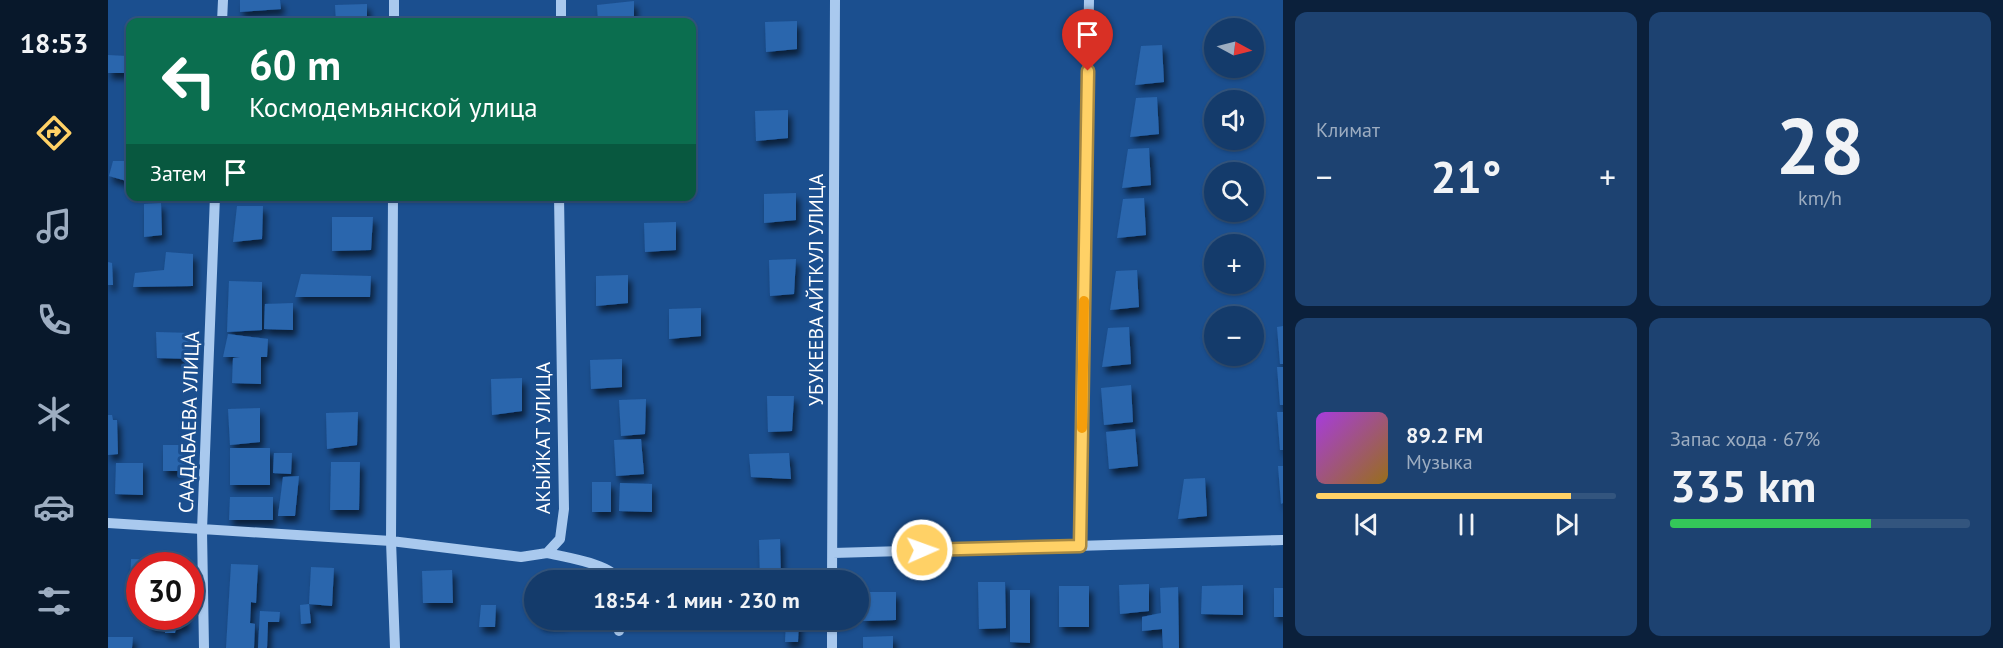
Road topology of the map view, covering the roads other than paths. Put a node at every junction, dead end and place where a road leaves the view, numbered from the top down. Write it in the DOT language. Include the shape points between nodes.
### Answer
graph roads {
  1 [pos="223,0"];
  2 [pos="394,0"];
  3 [pos="561,0"];
  4 [pos="835,0"];
  5 [pos="1089,0"];
  6 [pos="222,18"];
  7 [pos="394,18"];
  8 [pos="561,18"];
  9 [pos="215,201"];
  10 [pos="393,201"];
  11 [pos="559,201"];
  12 [pos="108,523"];
  13 [pos="202,530"];
  14 [pos="1283,540"];
  15 [pos="391,542"];
  16 [pos="1080,546"];
  17 [pos="547,553"];
  18 [pos="832,553"];
  19 [pos="610,570"];
  20 [pos="832,570"];
  21 [pos="832,630"];
  22 [pos="204,648"];
  23 [pos="394,648"];
  24 [pos="832,648"];
  1 -- 6 [label="street"];
  2 -- 7 [label="street"];
  3 -- 8 [label="street"];
  4 -- 18 [label="street, УБУКЕЕВА АЙТКУЛ УЛИЦА"];
  5 -- 16 [label="street"];
  9 -- 13 [label="street, СААДАБАЕВА УЛИЦА"];
  10 -- 15 [label="street"];
  11 -- 17 [label="street, АКЫЙКАТ УЛИЦА" via="564,509 560,539"];
  12 -- 13 [label="street"];
  13 -- 15 [label="street"];
  13 -- 22 [label="street, СААДАБАЕВА УЛИЦА"];
  14 -- 16 [label="street"];
  15 -- 17 [label="street" via="521,556"];
  15 -- 23 [label="street"];
  16 -- 18 [label="street"];
  17 -- 19 [label="street"];
  18 -- 20 [label="street, УБУКЕЕВА АЙТКУЛ УЛИЦА"];
  21 -- 24 [label="street"];
}
